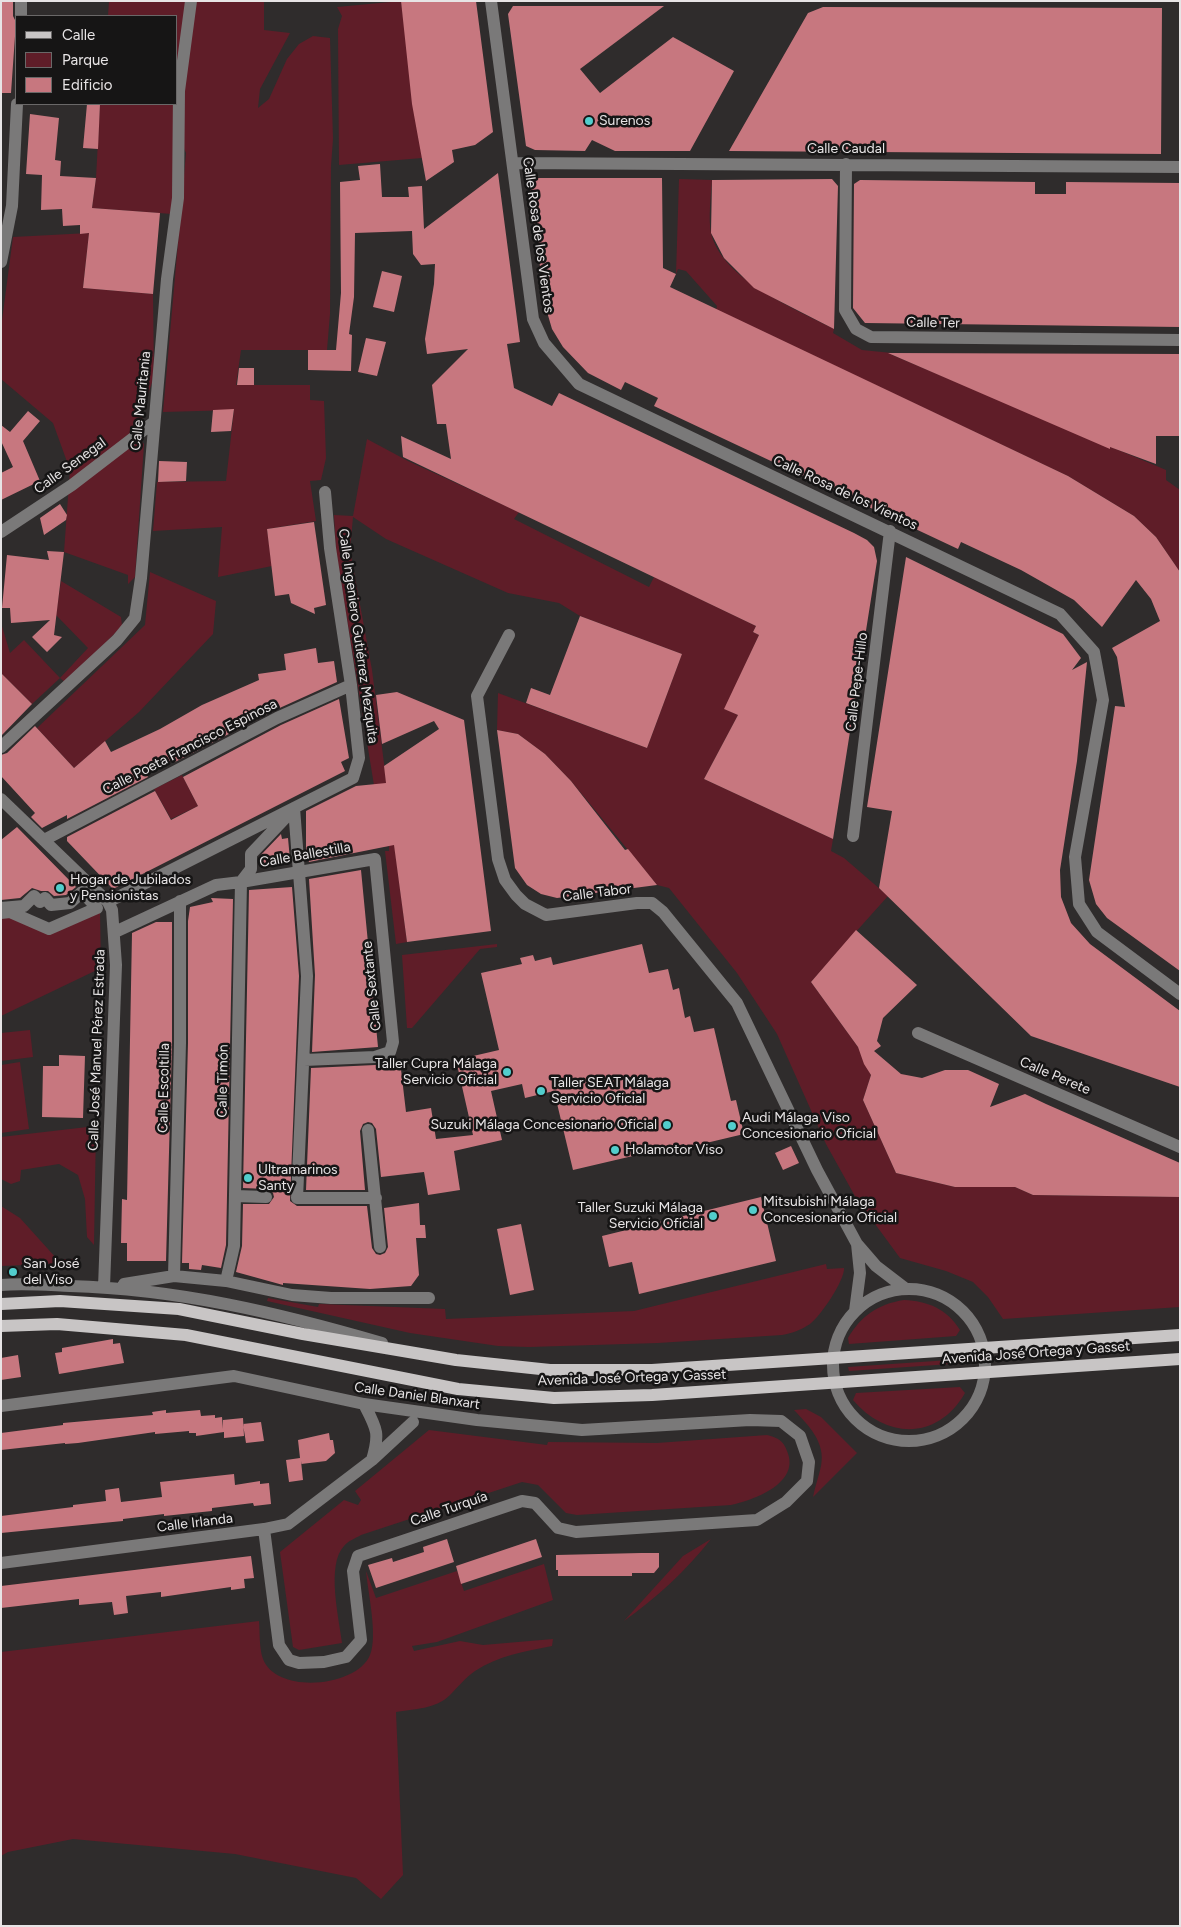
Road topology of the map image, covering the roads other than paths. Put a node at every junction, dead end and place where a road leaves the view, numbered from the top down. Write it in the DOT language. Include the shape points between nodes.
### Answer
graph roads {
  1 [pos="21,1"];
  2 [pos="191,1"];
  3 [pos="491,1"];
  4 [pos="21,15"];
  5 [pos="17,105"];
  6 [pos="513,163"];
  7 [pos="846,164"];
  8 [pos="1180,167"];
  9 [pos="1,262"];
  10 [pos="1180,340"];
  11 [pos="154,422"];
  12 [pos="325,492"];
  13 [pos="890,531"];
  14 [pos="1,532"];
  15 [pos="509,635"];
  16 [pos="351,686"];
  17 [pos="1,748"];
  18 [pos="1,799"];
  19 [pos="294,808"];
  20 [pos="853,836"];
  21 [pos="44,840"];
  22 [pos="225,843"];
  23 [pos="251,854"];
  24 [pos="375,859"];
  25 [pos="300,870"];
  26 [pos="241,882"];
  27 [pos="180,901"];
  28 [pos="108,902"];
  29 [pos="1,908"];
  30 [pos="1,912"];
  31 [pos="115,932"];
  32 [pos="1180,994"];
  33 [pos="918,1033"];
  34 [pos="304,1060"];
  35 [pos="368,1130"];
  36 [pos="1180,1147"];
  37 [pos="235,1196"];
  38 [pos="266,1197"];
  39 [pos="376,1198"];
  40 [pos="857,1244"];
  41 [pos="380,1247"];
  42 [pos="174,1276"];
  43 [pos="226,1280"];
  44 [pos="1,1286"];
  45 [pos="104,1287"];
  46 [pos="906,1289"];
  47 [pos="429,1298"];
  48 [pos="1,1304"];
  49 [pos="855,1311"];
  50 [pos="1,1326"];
  51 [pos="1180,1335"];
  52 [pos="984,1347"];
  53 [pos="418,1353"];
  54 [pos="833,1357"];
  55 [pos="1180,1359"];
  56 [pos="984,1372"];
  57 [pos="835,1383"];
  58 [pos="364,1404"];
  59 [pos="1,1406"];
  60 [pos="413,1422"];
  61 [pos="372,1460"];
  62 [pos="809,1462"];
  63 [pos="264,1529"];
  64 [pos="1,1562"];
  1 -- 4 [label="street"];
  2 -- 11 [label="street, Calle Mauritania" via="180,91 178,198"];
  3 -- 6 [label="street, Calle Rosa de los Vientos"];
  5 -- 9 [label="street" via="12,206"];
  6 -- 7 [label="street, Calle Caudal"];
  6 -- 13 [label="street, Calle Rosa de los Vientos" via="533,319 544,343 579,384"];
  7 -- 8 [label="street, Calle Caudal"];
  7 -- 10 [label="street, Calle Ter" via="845,310 856,329 871,337"];
  11 -- 14 [label="street, Calle Senegal" via="72,485"];
  11 -- 17 [label="street, Calle Mauritania" via="142,578 134,618 117,640"];
  12 -- 16 [label="street, Calle Ingeniero Gutiérrez Mezquita"];
  13 -- 20 [label="street, Calle Pepe-Hillo"];
  13 -- 32 [label="street, Calle Rosa de los Vientos" via="1060,614 1094,652 1103,700 1075,857 1079,904 1098,932"];
  15 -- 40 [label="street, Calle Tabor" via="477,696 498,860 505,880 526,904 546,915 637,903 652,903 663,912 737,1003 817,1170"];
  16 -- 19 [label="street, Calle Ingeniero Gutiérrez Mezquita" via="359,758 352,778"];
  16 -- 21 [label="street, Calle Poeta Francisco Espinosa" via="277,718"];
  18 -- 21 [label="street"];
  19 -- 22 [label="street, Calle Ingeniero Gutiérrez Mezquita"];
  19 -- 23 [label="street, Calle Ingeniero Gutiérrez Mezquita"];
  19 -- 25 [label="street"];
  21 -- 28 [label="street"];
  22 -- 23 [label="street" via="241,843"];
  22 -- 28 [label="street, Calle Ingeniero Gutiérrez Mezquita"];
  23 -- 26 [label="street, Calle Ingeniero Gutiérrez Mezquita" via="251,869"];
  24 -- 25 [label="street, Calle Ballestilla"];
  24 -- 34 [label="street, Calle Sextante" via="393,1042 390,1052 375,1057"];
  25 -- 26 [label="street, Calle Ballestilla"];
  25 -- 34 [label="street" via="307,976"];
  26 -- 27 [label="street" via="216,885"];
  26 -- 37 [label="street, Calle Timón"];
  27 -- 31 [label="street"];
  27 -- 42 [label="street, Calle Escoltilla"];
  28 -- 31 [label="street, Calle José Manuel Pérez Estrada"];
  29 -- 30 [label="street" via="24,906 34,896 40,902 44,898 51,905 70,903 82,892 97,908 48,929 10,912"];
  31 -- 45 [label="street, Calle José Manuel Pérez Estrada"];
  33 -- 36 [label="street, Calle Perete"];
  34 -- 39 [label="street" via="297,1198"];
  35 -- 39 [label="street"];
  37 -- 38 [label="street"];
  37 -- 43 [label="street, Calle Timón" via="234,1246"];
  39 -- 41 [label="street"];
  40 -- 46 [label="street, Calle Tabor" via="876,1266"];
  40 -- 49 [label="street, Calle Tabor" via="860,1273"];
  42 -- 43 [label="street"];
  42 -- 45 [label="street"];
  43 -- 47 [label="street" via="292,1295"];
  44 -- 45 [label="street, Avenida José Ortega y Gasset"];
  45 -- 53 [label="street, Avenida José Ortega y Gasset" via="160,1292 270,1312"];
  46 -- 49 [label="street" via="881,1294"];
  46 -- 52 [label="street" via="931,1292 954,1304 972,1322"];
  48 -- 53 [label="main road, Avenida José Ortega y Gasset" via="60,1301 179,1309"];
  49 -- 54 [label="street" via="838,1337"];
  50 -- 57 [label="main road, Avenida José Ortega y Gasset" via="57,1324 186,1335 449,1387 554,1398"];
  51 -- 52 [label="main road, Avenida José Ortega y Gasset"];
  52 -- 54 [label="main road, Avenida José Ortega y Gasset"];
  52 -- 56 [label="street"];
  53 -- 54 [label="main road, Avenida José Ortega y Gasset" via="550,1370 652,1370"];
  54 -- 57 [label="street"];
  55 -- 56 [label="main road, Avenida José Ortega y Gasset"];
  56 -- 57 [label="main road, Avenida José Ortega y Gasset"];
  56 -- 57 [label="street" via="975,1403 959,1423 938,1436 914,1442 889,1439 866,1428 848,1412"];
  58 -- 59 [label="street, Calle Daniel Blanxart" via="234,1376"];
  58 -- 61 [label="street" via="378,1440"];
  58 -- 62 [label="street, Calle Daniel Blanxart" via="477,1420 582,1430 781,1421 800,1436"];
  60 -- 61 [label="street, Calle Irlanda"];
  61 -- 63 [label="street, Calle Irlanda" via="288,1524"];
  62 -- 63 [label="street, Calle Turquía" via="807,1481 802,1487 786,1502 757,1520 576,1532 558,1528 535,1503 522,1500 358,1556 353,1571 361,1640 346,1657 324,1662 289,1660 279,1645"];
  63 -- 64 [label="street, Calle Irlanda"];
}
